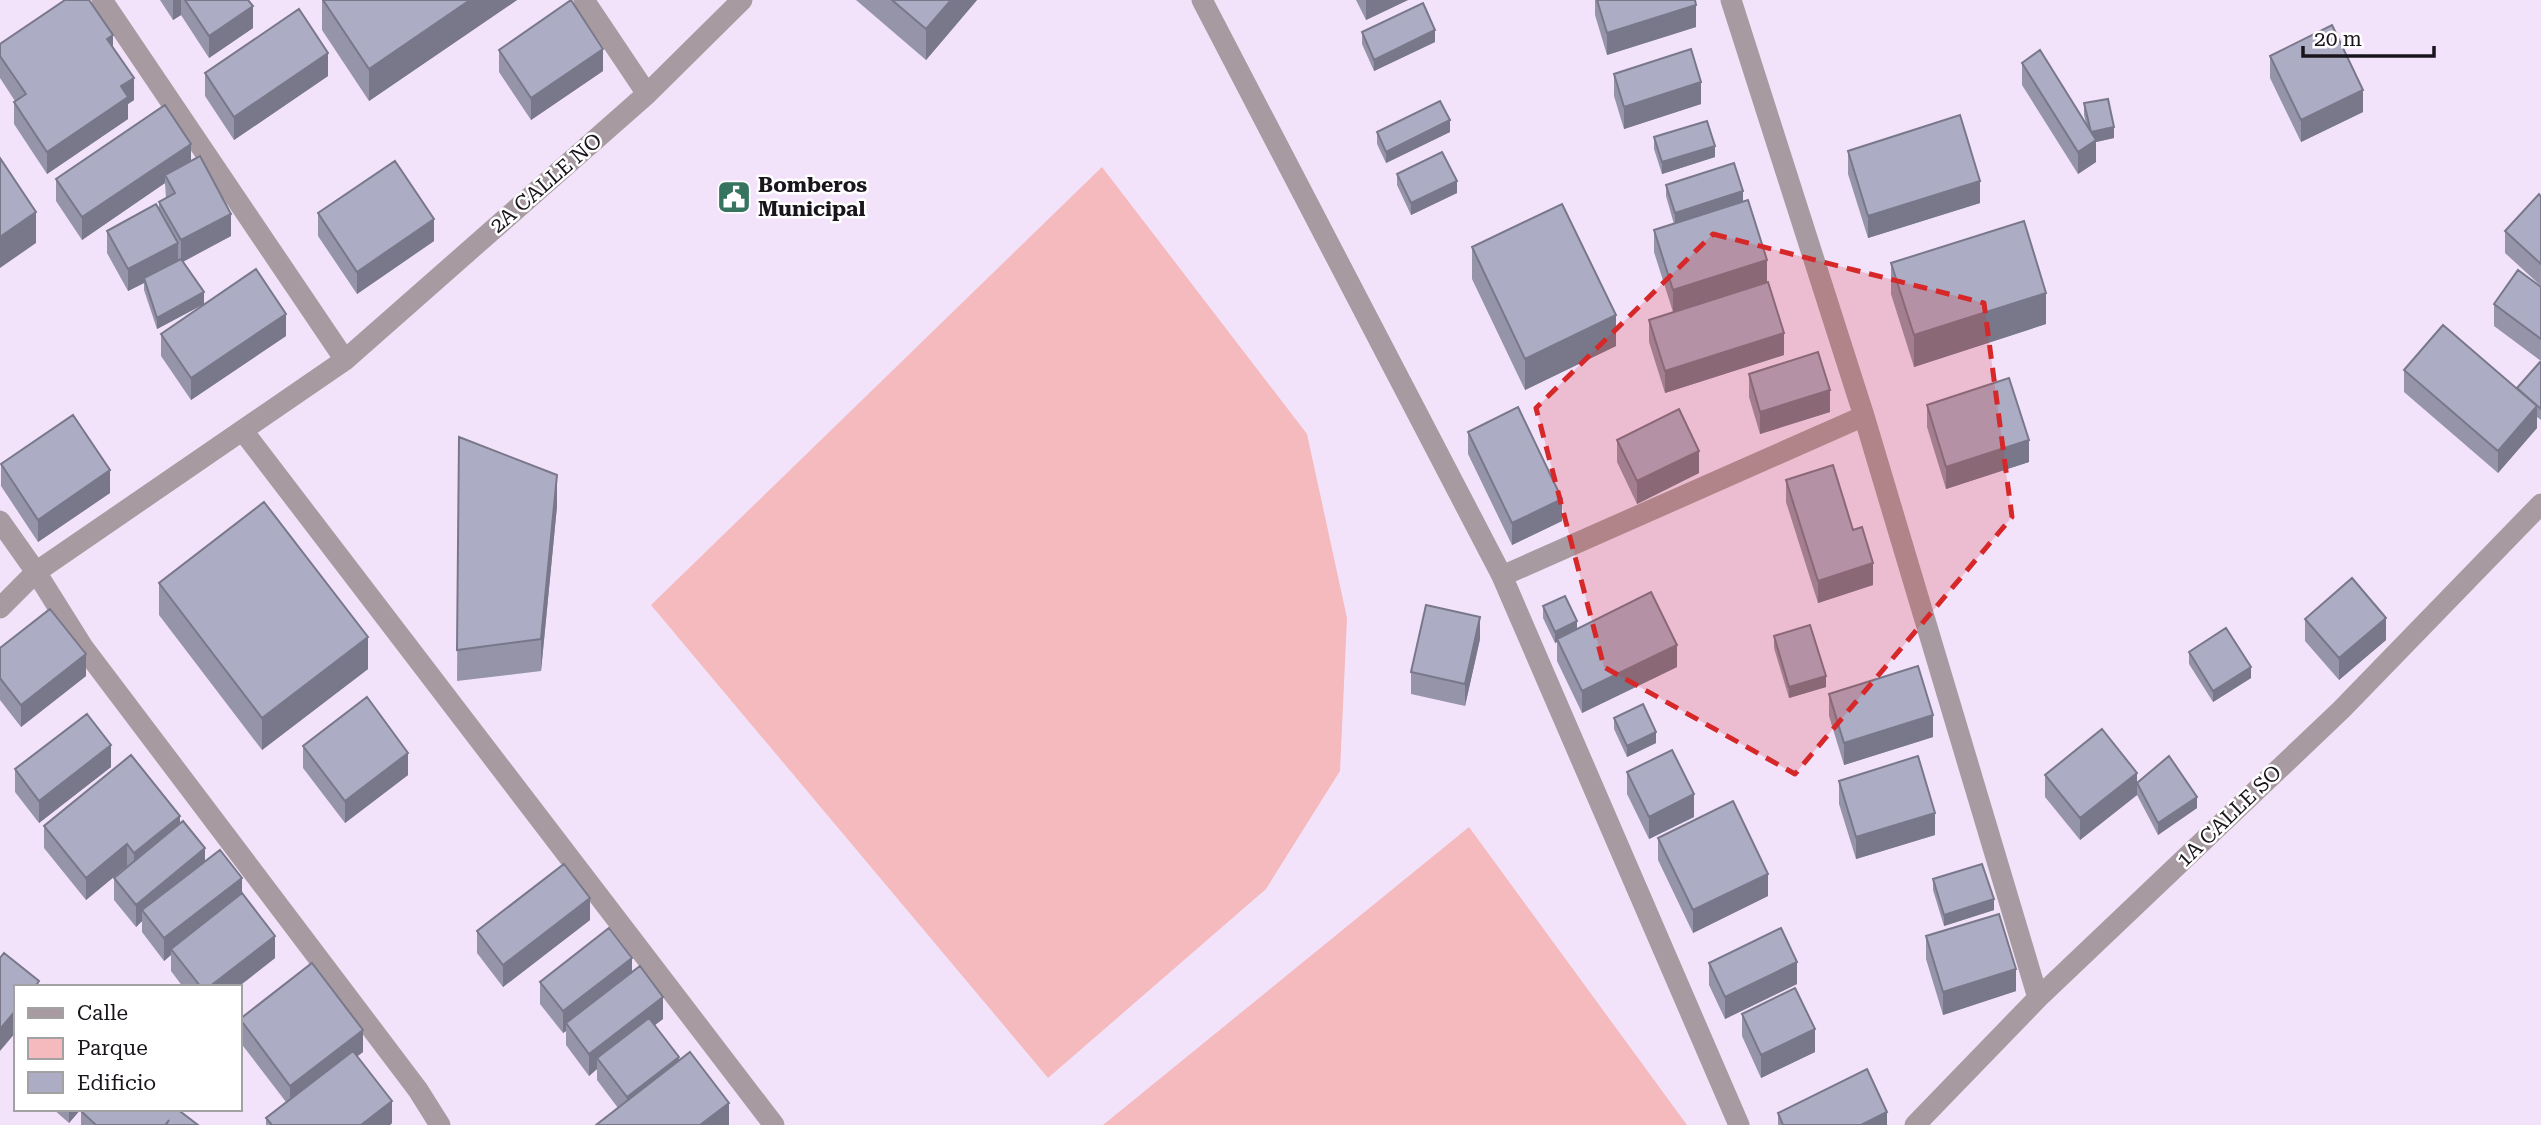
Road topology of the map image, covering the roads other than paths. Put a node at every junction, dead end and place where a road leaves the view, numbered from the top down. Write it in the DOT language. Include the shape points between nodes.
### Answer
graph roads {
  1 [pos="103,0"];
  2 [pos="584,0"];
  3 [pos="742,0"];
  4 [pos="1202,0"];
  5 [pos="1731,0"];
  6 [pos="647,94"];
  7 [pos="345,360"];
  8 [pos="1864,416"];
  9 [pos="243,432"];
  10 [pos="2541,504"];
  11 [pos="0,521"];
  12 [pos="36,572"];
  13 [pos="1502,576"];
  14 [pos="0,608"];
  15 [pos="2038,998"];
  16 [pos="440,1125"];
  17 [pos="774,1125"];
  18 [pos="1739,1125"];
  19 [pos="1915,1125"];
  1 -- 7 [label="street"];
  2 -- 6 [label="street"];
  3 -- 6 [label="street, 2A CALLE NO"];
  4 -- 13 [label="street"];
  5 -- 8 [label="street"];
  6 -- 7 [label="street, 2A CALLE NO"];
  7 -- 9 [label="street, 2A CALLE NO"];
  8 -- 13 [label="street"];
  8 -- 15 [label="street"];
  9 -- 12 [label="street, 2A CALLE NO"];
  9 -- 17 [label="street"];
  10 -- 15 [label="street, 1A CALLE SO" via="2341,709"];
  11 -- 12 [label="street"];
  12 -- 14 [label="street, 2A CALLE NO"];
  12 -- 16 [label="street" via="83,647"];
  13 -- 18 [label="street"];
  15 -- 19 [label="street, 1A CALLE SO"];
}
